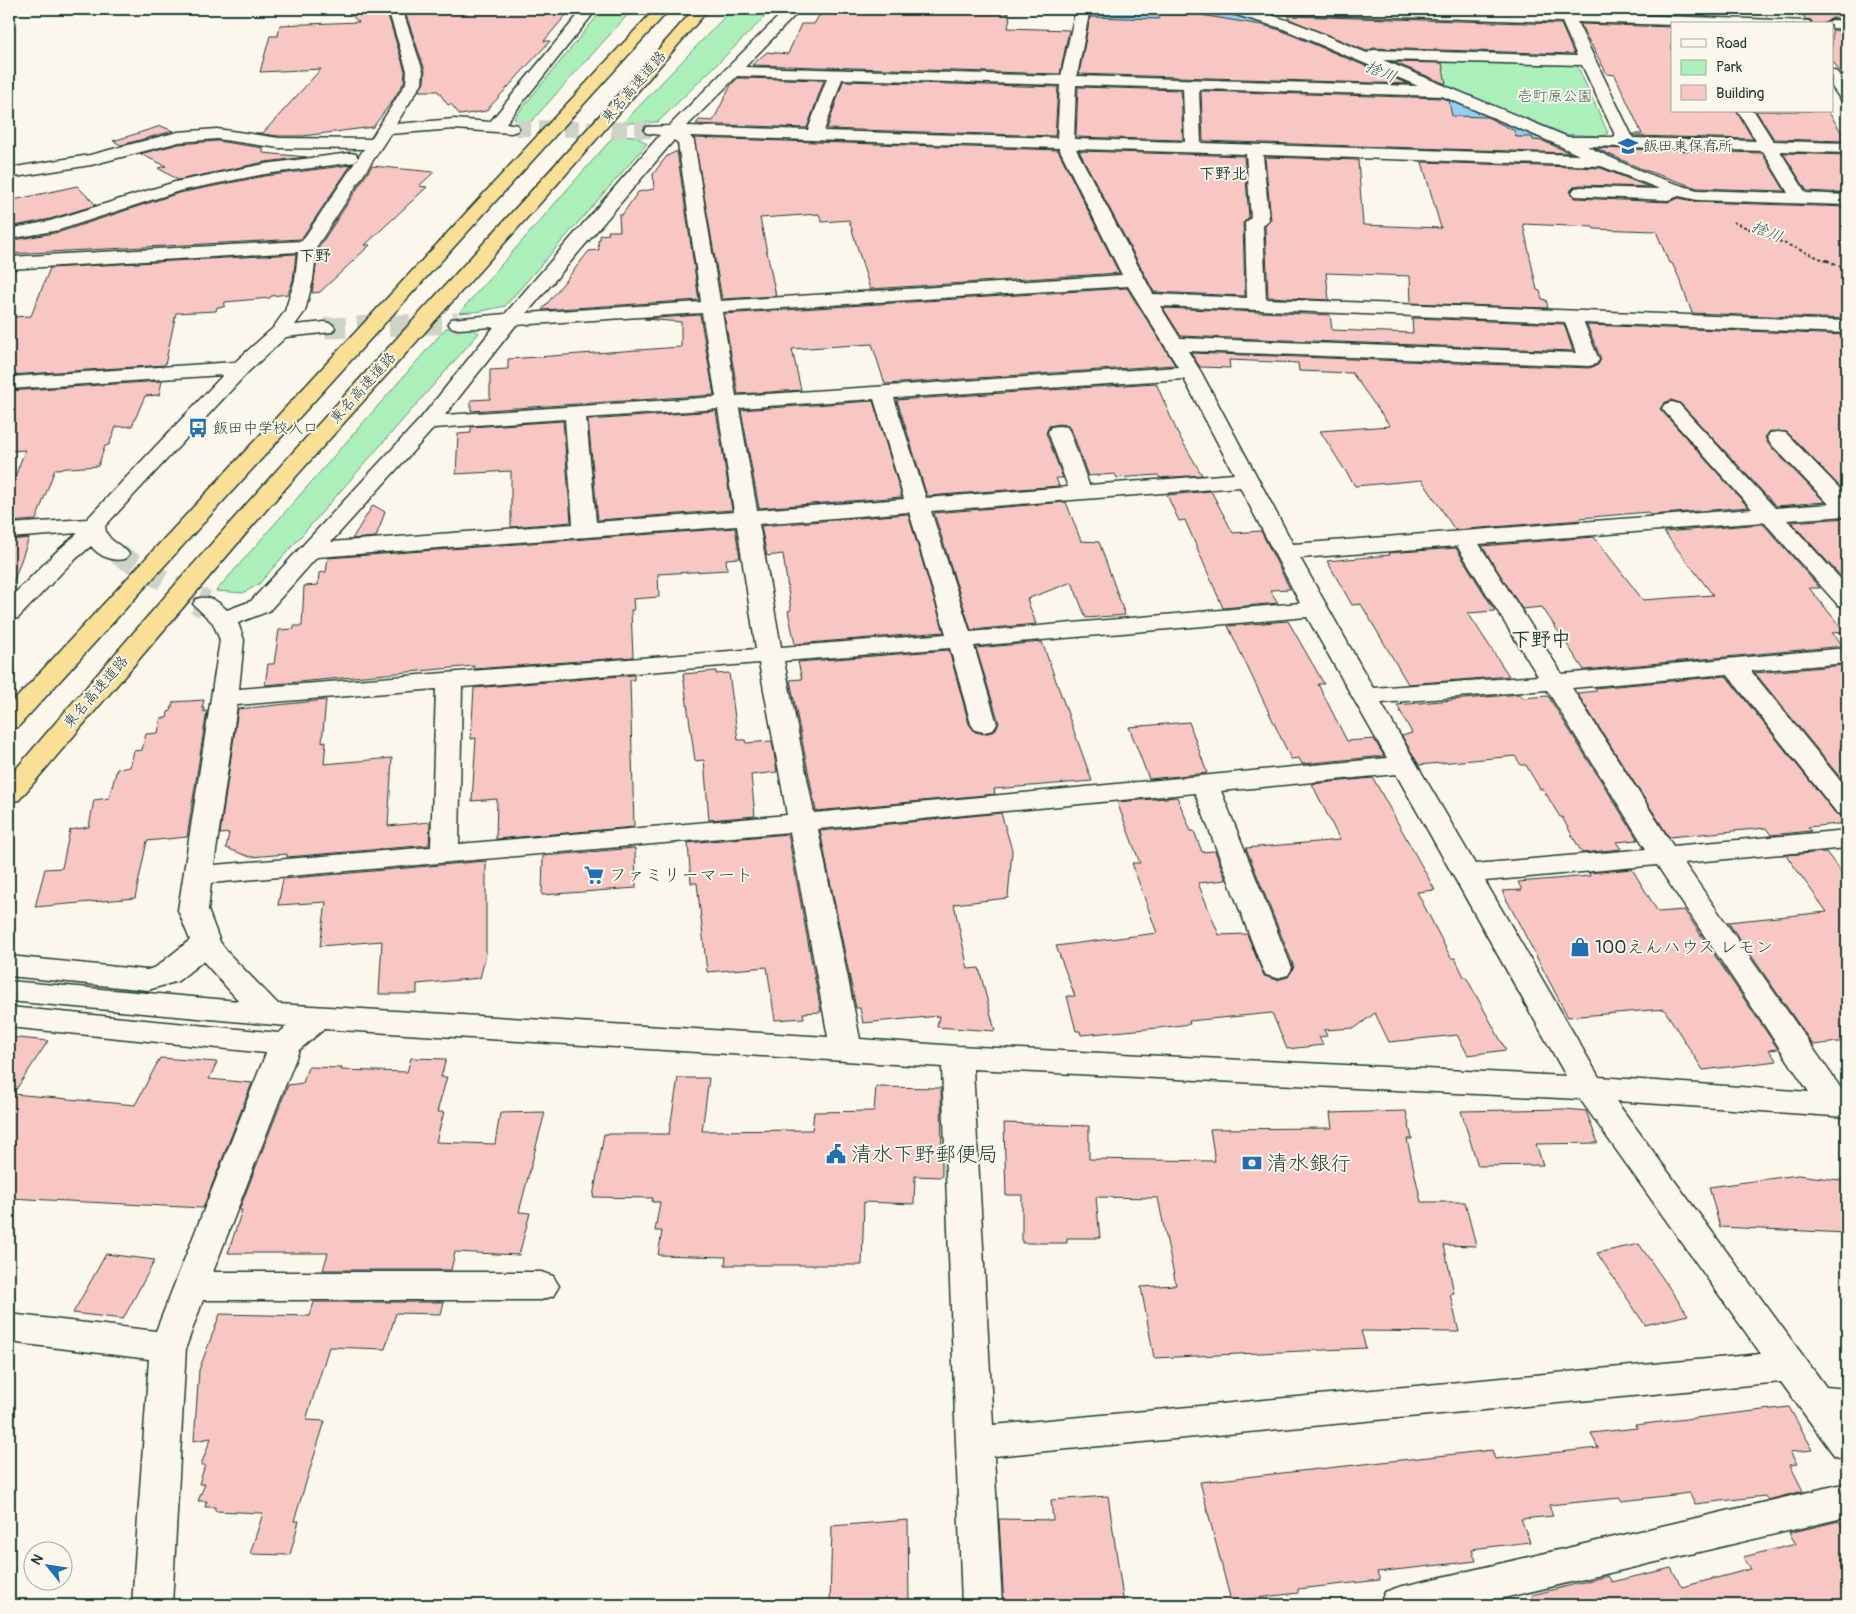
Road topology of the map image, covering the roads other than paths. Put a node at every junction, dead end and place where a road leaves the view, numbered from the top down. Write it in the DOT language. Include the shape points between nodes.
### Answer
graph roads {
  1 [pos="395,9"];
  2 [pos="590,9"];
  3 [pos="652,9"];
  4 [pos="663,9"];
  5 [pos="702,9"];
  6 [pos="794,9"];
  7 [pos="1083,9"];
  8 [pos="1231,9"];
  9 [pos="1241,9"];
  10 [pos="1805,9"];
  11 [pos="1331,10"];
  12 [pos="1447,12"];
  13 [pos="1566,13"];
  14 [pos="1691,18"];
  15 [pos="1762,22"];
  16 [pos="1815,22"];
  17 [pos="1834,24"];
  18 [pos="1847,25"];
  19 [pos="1358,55"];
  20 [pos="1587,61"];
  21 [pos="732,71"];
  22 [pos="836,74"];
  23 [pos="1834,78"];
  24 [pos="1068,81"];
  25 [pos="1191,84"];
  26 [pos="1441,91"];
  27 [pos="1847,97"];
  28 [pos="576,105"];
  29 [pos="1747,112"];
  30 [pos="494,127"];
  31 [pos="515,128"];
  32 [pos="662,131"];
  33 [pos="814,136"];
  34 [pos="1564,141"];
  35 [pos="1627,142"];
  36 [pos="377,143"];
  37 [pos="1065,144"];
  38 [pos="1766,145"];
  39 [pos="1193,148"];
  40 [pos="1847,148"];
  41 [pos="1254,150"];
  42 [pos="1603,160"];
  43 [pos="9,173"];
  44 [pos="1677,190"];
  45 [pos="1581,192"];
  46 [pos="1801,199"];
  47 [pos="1847,200"];
  48 [pos="9,234"];
  49 [pos="308,246"];
  50 [pos="9,263"];
  51 [pos="1134,280"];
  52 [pos="1147,300"];
  53 [pos="1257,304"];
  54 [pos="711,307"];
  55 [pos="1572,316"];
  56 [pos="510,320"];
  57 [pos="458,323"];
  58 [pos="1847,327"];
  59 [pos="325,328"];
  60 [pos="280,332"];
  61 [pos="1174,344"];
  62 [pos="242,368"];
  63 [pos="1191,372"];
  64 [pos="9,383"];
  65 [pos="882,392"];
  66 [pos="728,402"];
  67 [pos="1672,408"];
  68 [pos="575,412"];
  69 [pos="428,422"];
  70 [pos="1059,432"];
  71 [pos="1778,438"];
  72 [pos="1248,480"];
  73 [pos="1081,493"];
  74 [pos="918,505"];
  75 [pos="1770,515"];
  76 [pos="747,518"];
  77 [pos="94,528"];
  78 [pos="586,530"];
  79 [pos="9,531"];
  80 [pos="1464,538"];
  81 [pos="310,551"];
  82 [pos="1285,552"];
  83 [pos="117,554"];
  84 [pos="1847,600"];
  85 [pos="1315,609"];
  86 [pos="9,614"];
  87 [pos="960,640"];
  88 [pos="770,654"];
  89 [pos="1847,655"];
  90 [pos="1733,666"];
  91 [pos="449,680"];
  92 [pos="1554,682"];
  93 [pos="1366,696"];
  94 [pos="225,698"];
  95 [pos="9,721"];
  96 [pos="984,724"];
  97 [pos="1403,765"];
  98 [pos="1205,784"];
  99 [pos="9,794"];
  100 [pos="1847,807"];
  101 [pos="803,823"];
  102 [pos="1847,838"];
  103 [pos="1664,854"];
  104 [pos="445,855"];
  105 [pos="1466,874"];
  106 [pos="197,875"];
  107 [pos="206,943"];
  108 [pos="9,966"];
  109 [pos="1277,968"];
  110 [pos="9,991"];
  111 [pos="9,1017"];
  112 [pos="278,1029"];
  113 [pos="846,1048"];
  114 [pos="957,1057"];
  115 [pos="1589,1088"];
  116 [pos="1841,1105"];
  117 [pos="190,1286"];
  118 [pos="541,1286"];
  119 [pos="9,1328"];
  120 [pos="168,1347"];
  121 [pos="1790,1366"];
  122 [pos="1832,1402"];
  123 [pos="975,1442"];
  124 [pos="1847,1444"];
  125 [pos="1847,1500"];
  126 [pos="152,1605"];
  127 [pos="982,1605"];
  128 [pos="1399,1605"];
  1 -- 36 [label="street" via="415,72 414,83"];
  2 -- 30 [label="street"];
  3 -- 28 [label="highway"];
  4 -- 28 [label="highway, 東名高速道路"];
  5 -- 99 [label="highway, 東名高速道路" via="538,196 344,409"];
  6 -- 21 [label="street"];
  7 -- 24 [label="street"];
  8 -- 19 [label="street" via="1286,25"];
  9 -- 11 [label="street"];
  10 -- 16 [label="street"];
  11 -- 12 [label="street"];
  12 -- 13 [label="street"];
  13 -- 14 [label="street"];
  13 -- 20 [label="street"];
  14 -- 15 [label="street"];
  17 -- 18 [label="street"];
  19 -- 20 [label="street"];
  19 -- 26 [label="street"];
  20 -- 35 [label="street"];
  21 -- 22 [label="street"];
  21 -- 32 [label="street"];
  22 -- 24 [label="street"];
  22 -- 33 [label="street"];
  23 -- 27 [label="street"];
  24 -- 25 [label="street"];
  24 -- 37 [label="street"];
  25 -- 26 [label="street"];
  25 -- 39 [label="street"];
  26 -- 34 [label="street"];
  28 -- 95 [label="highway, 東名高速道路"];
  29 -- 38 [label="street"];
  30 -- 31 [label="street"];
  30 -- 36 [label="street" via="454,124"];
  32 -- 33 [label="street"];
  32 -- 54 [label="street" via="686,141"];
  32 -- 56 [label="street"];
  33 -- 37 [label="street"];
  34 -- 35 [label="street"];
  34 -- 42 [label="street"];
  35 -- 38 [label="street"];
  36 -- 43 [label="street" via="279,143 218,134 178,137 91,160"];
  36 -- 48 [label="street" via="175,187 53,226"];
  36 -- 49 [label="street"];
  37 -- 39 [label="street"];
  37 -- 51 [label="street"];
  38 -- 40 [label="street"];
  38 -- 46 [label="street"];
  39 -- 41 [label="street"];
  41 -- 42 [label="street"];
  41 -- 53 [label="street" via="1260,220 1254,222"];
  42 -- 44 [label="street"];
  44 -- 45 [label="street" via="1668,195"];
  44 -- 46 [label="street" via="1697,195"];
  46 -- 47 [label="street"];
  49 -- 50 [label="street"];
  49 -- 60 [label="street" via="304,280 295,311"];
  51 -- 52 [label="street"];
  51 -- 54 [label="street"];
  52 -- 53 [label="street"];
  52 -- 61 [label="street"];
  53 -- 55 [label="street"];
  54 -- 56 [label="street"];
  54 -- 66 [label="street"];
  55 -- 58 [label="street"];
  55 -- 61 [label="street" via="1588,360"];
  56 -- 57 [label="street"];
  56 -- 69 [label="street"];
  59 -- 60 [label="street"];
  60 -- 62 [label="street"];
  61 -- 63 [label="street"];
  62 -- 64 [label="street"];
  62 -- 77 [label="street"];
  63 -- 65 [label="street"];
  63 -- 72 [label="street"];
  65 -- 66 [label="street"];
  65 -- 74 [label="street"];
  66 -- 68 [label="street"];
  66 -- 76 [label="street"];
  67 -- 75 [label="street"];
  68 -- 69 [label="street"];
  68 -- 78 [label="street"];
  69 -- 81 [label="street"];
  70 -- 73 [label="street"];
  71 -- 75 [label="street" via="1847,509"];
  72 -- 73 [label="street"];
  72 -- 82 [label="street"];
  73 -- 74 [label="street"];
  74 -- 76 [label="street"];
  74 -- 87 [label="street"];
  75 -- 80 [label="street"];
  75 -- 84 [label="street"];
  76 -- 78 [label="street"];
  76 -- 88 [label="street"];
  77 -- 79 [label="street"];
  77 -- 83 [label="street" via="101,544"];
  77 -- 86 [label="street"];
  78 -- 81 [label="street"];
  80 -- 82 [label="street"];
  80 -- 92 [label="street"];
  81 -- 94 [label="street" via="260,606 215,612 232,640"];
  82 -- 85 [label="street"];
  85 -- 87 [label="street"];
  85 -- 93 [label="street"];
  87 -- 88 [label="street"];
  87 -- 96 [label="street"];
  88 -- 91 [label="street"];
  88 -- 101 [label="street"];
  89 -- 90 [label="street"];
  90 -- 92 [label="street"];
  90 -- 100 [label="street"];
  91 -- 94 [label="street"];
  91 -- 104 [label="street"];
  92 -- 93 [label="street"];
  92 -- 103 [label="street"];
  93 -- 97 [label="street"];
  94 -- 106 [label="street"];
  97 -- 98 [label="street"];
  97 -- 105 [label="street"];
  98 -- 101 [label="street"];
  98 -- 109 [label="street"];
  101 -- 104 [label="street"];
  101 -- 113 [label="street"];
  102 -- 103 [label="street"];
  103 -- 105 [label="street"];
  103 -- 116 [label="street"];
  104 -- 106 [label="street"];
  105 -- 115 [label="street"];
  106 -- 107 [label="street" via="192,910"];
  107 -- 108 [label="street" via="167,974 148,980"];
  107 -- 112 [label="street"];
  110 -- 112 [label="street"];
  111 -- 112 [label="street"];
  112 -- 113 [label="street" via="317,1018"];
  112 -- 117 [label="street"];
  113 -- 114 [label="street"];
  114 -- 115 [label="street"];
  114 -- 123 [label="street"];
  115 -- 116 [label="street"];
  115 -- 121 [label="street"];
  117 -- 118 [label="street"];
  117 -- 120 [label="street"];
  119 -- 120 [label="street"];
  120 -- 126 [label="street"];
  121 -- 122 [label="street"];
  121 -- 123 [label="street"];
  122 -- 124 [label="street"];
  123 -- 127 [label="street"];
  125 -- 128 [label="street"];
}
